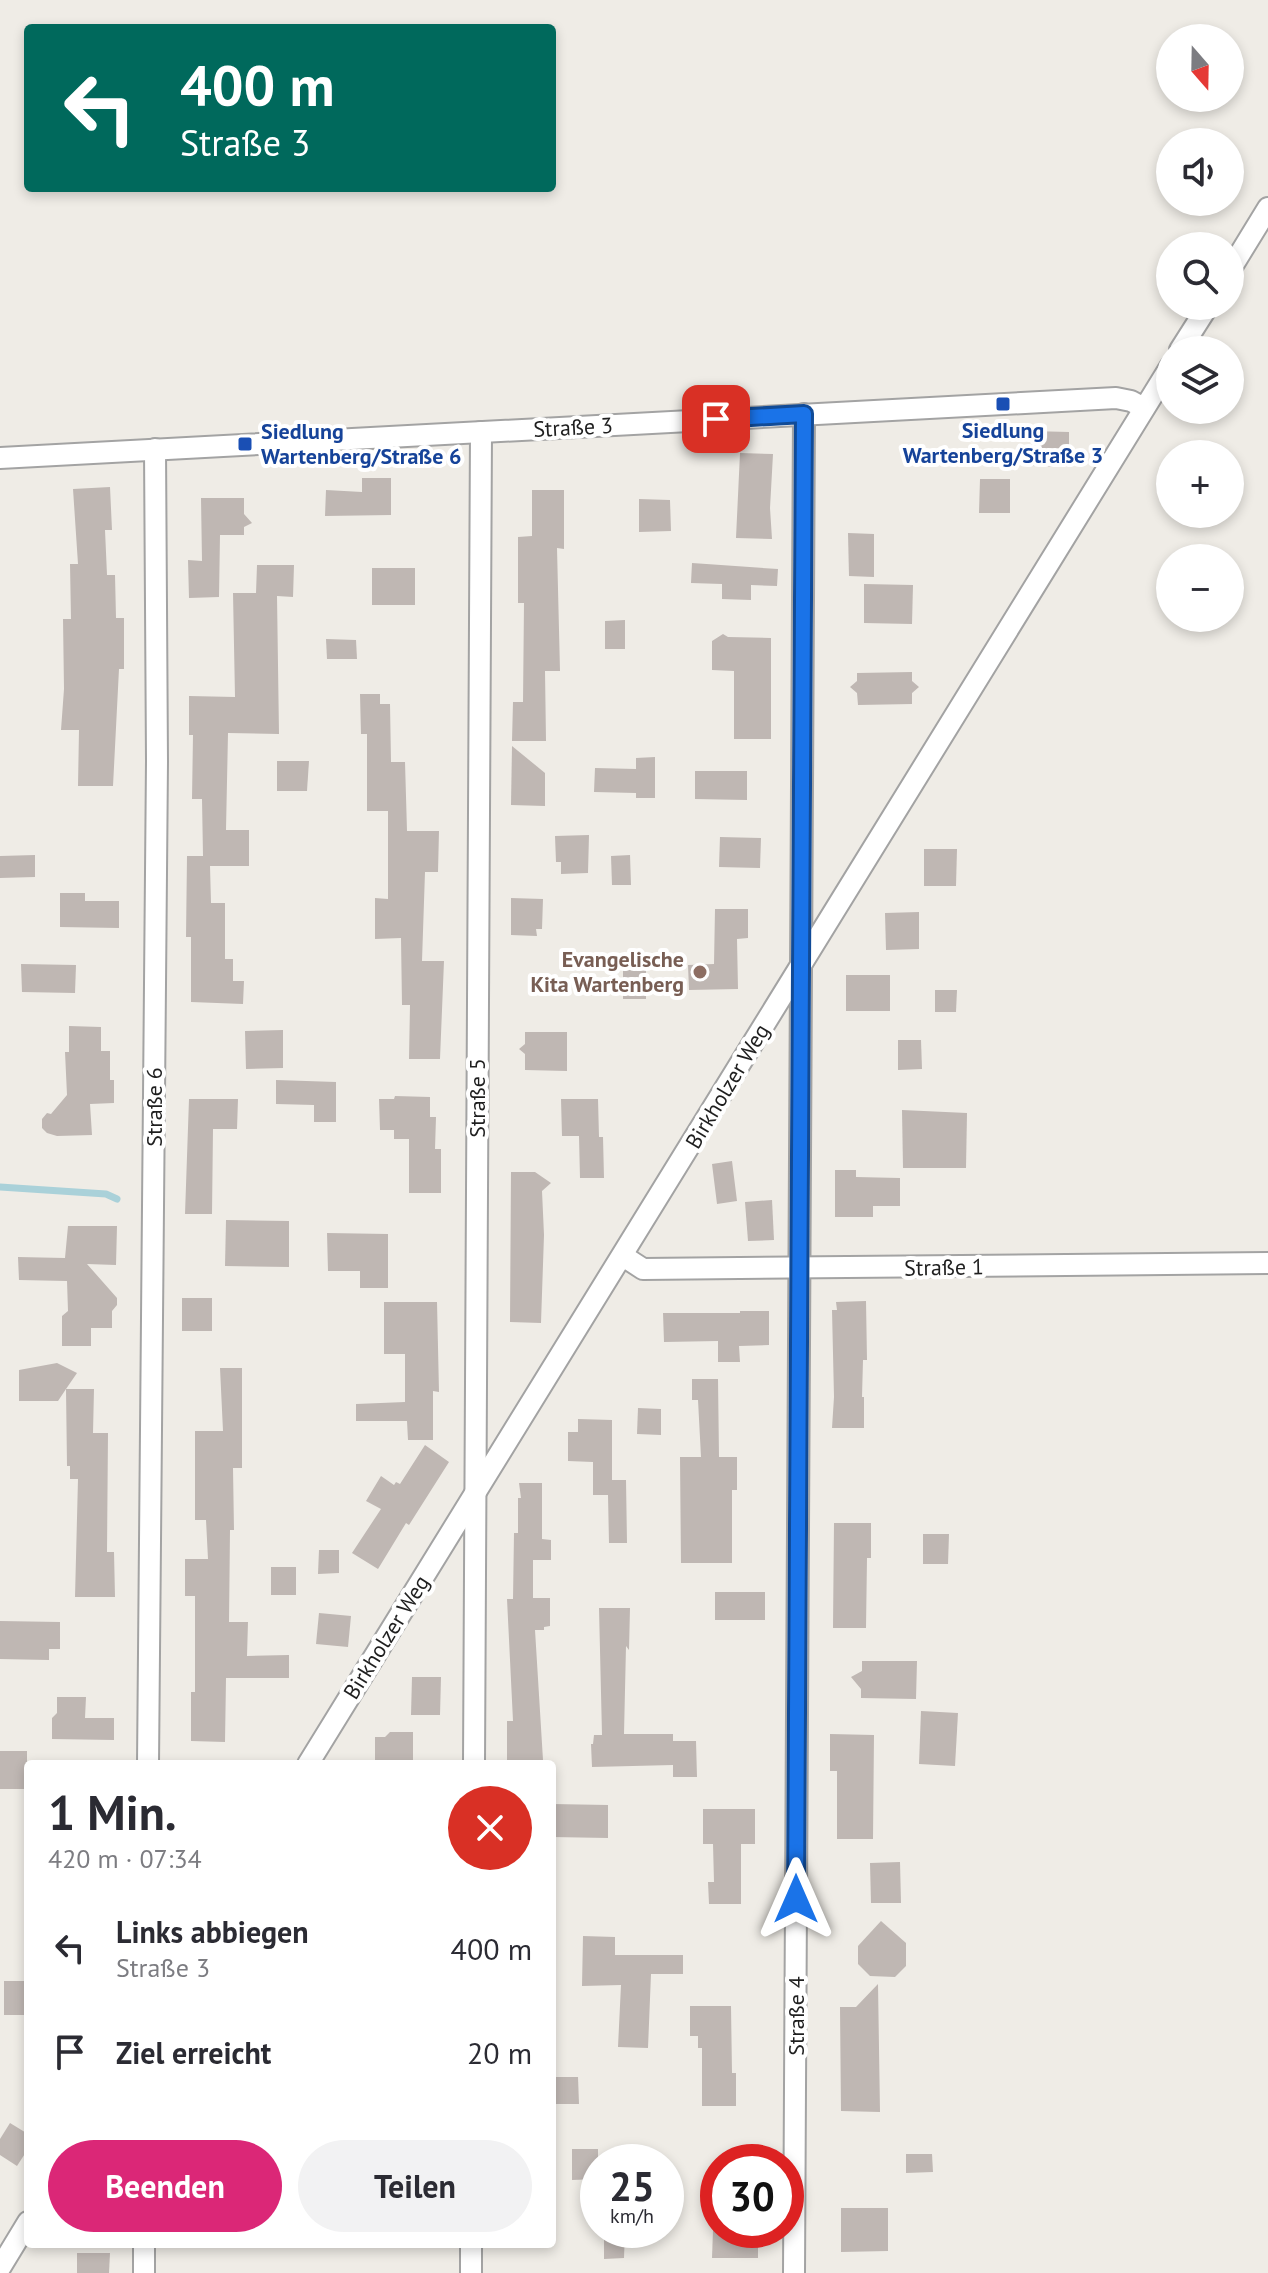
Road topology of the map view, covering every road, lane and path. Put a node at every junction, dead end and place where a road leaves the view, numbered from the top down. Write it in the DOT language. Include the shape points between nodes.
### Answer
graph roads {
  1 [pos="1268,208"];
  2 [pos="1244,247"];
  3 [pos="1156,389"];
  4 [pos="1144,408"];
  5 [pos="804,414"];
  6 [pos="481,432"];
  7 [pos="155,449"];
  8 [pos="0,458"];
  9 [pos="802,965"];
  10 [pos="623,1256"];
  11 [pos="1268,1263"];
  12 [pos="800,1269"];
  13 [pos="475,1495"];
  14 [pos="148,1760"];
  15 [pos="310,1760"];
  16 [pos="474,1760"];
  17 [pos="24,2229"];
  18 [pos="144,2248"];
  19 [pos="471,2248"];
  20 [pos="0,2268"];
  21 [pos="144,2273"];
  22 [pos="471,2273"];
  23 [pos="794,2273"];
  1 -- 2 [label="street"];
  3 -- 4 [label="street, Birkholzer Weg"];
  4 -- 5 [label="street, Straße 3" via="1116,398"];
  4 -- 9 [label="street, Birkholzer Weg"];
  5 -- 6 [label="street, Straße 3"];
  5 -- 9 [label="street, Straße 4"];
  6 -- 7 [label="street, Straße 3"];
  6 -- 13 [label="street, Straße 5"];
  7 -- 8 [label="street, Straße 3"];
  7 -- 14 [label="street, Straße 6"];
  9 -- 10 [label="street, Birkholzer Weg"];
  9 -- 12 [label="street, Straße 4"];
  10 -- 12 [label="street, Straße 1" via="643,1269"];
  10 -- 13 [label="street, Birkholzer Weg"];
  11 -- 12 [label="street, Straße 1"];
  12 -- 23 [label="street, Straße 4"];
  13 -- 15 [label="street, Birkholzer Weg"];
  13 -- 16 [label="street, Straße 5"];
  17 -- 20 [label="street"];
  18 -- 21 [label="street"];
  19 -- 22 [label="street"];
}
